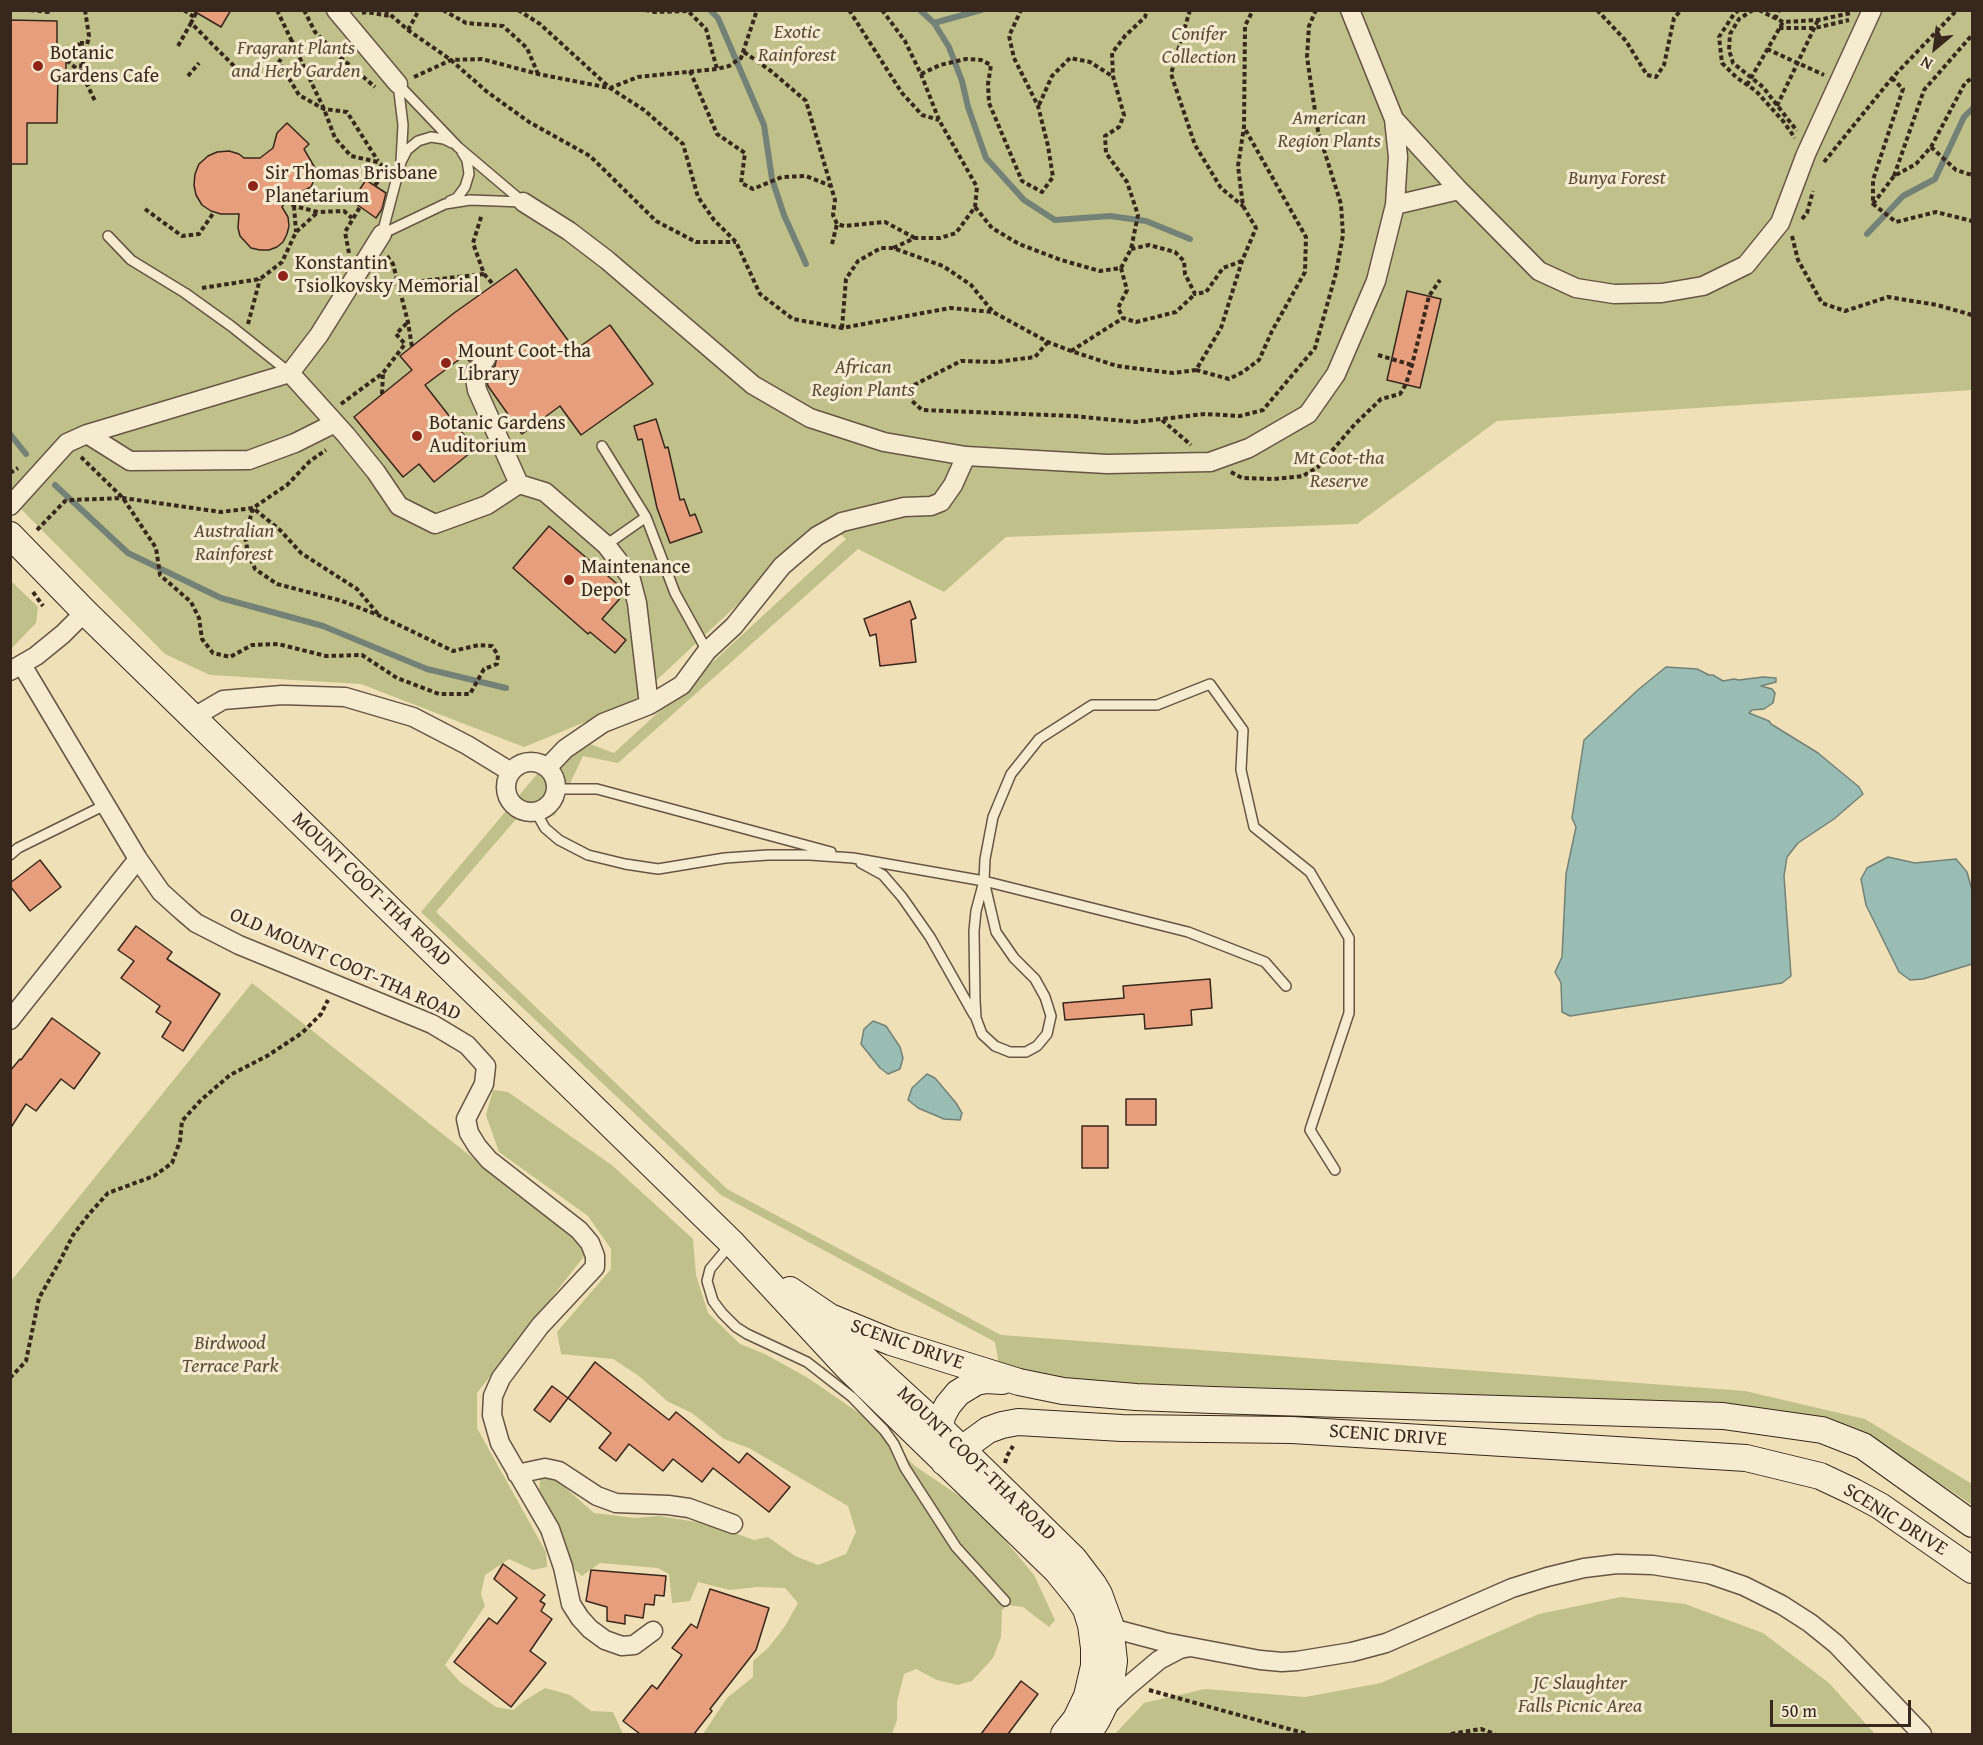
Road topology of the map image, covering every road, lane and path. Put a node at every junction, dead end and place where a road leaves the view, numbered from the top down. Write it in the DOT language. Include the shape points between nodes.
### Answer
graph roads {
  1 [pos="30,10"];
  2 [pos="85,10"];
  3 [pos="184,10"];
  4 [pos="277,10"];
  5 [pos="304,10"];
  6 [pos="385,10"];
  7 [pos="419,10"];
  8 [pos="443,10"];
  9 [pos="518,10"];
  10 [pos="645,10"];
  11 [pos="757,10"];
  12 [pos="849,10"];
  13 [pos="1021,10"];
  14 [pos="1147,10"];
  15 [pos="1190,10"];
  16 [pos="1253,10"];
  17 [pos="1316,10"];
  18 [pos="1350,10"];
  19 [pos="1597,10"];
  20 [pos="1681,10"];
  21 [pos="1739,10"];
  22 [pos="1753,10"];
  23 [pos="1759,10"];
  24 [pos="1779,10"];
  25 [pos="1857,10"];
  26 [pos="1957,10"];
  27 [pos="50,11"];
  28 [pos="882,11"];
  29 [pos="1866,14"];
  30 [pos="340,15"];
  31 [pos="392,16"];
  32 [pos="1775,19"];
  33 [pos="1818,20"];
  34 [pos="1783,22"];
  35 [pos="191,23"];
  36 [pos="1779,28"];
  37 [pos="1815,28"];
  38 [pos="408,30"];
  39 [pos="1972,35"];
  40 [pos="293,40"];
  41 [pos="178,46"];
  42 [pos="1767,49"];
  43 [pos="744,52"];
  44 [pos="451,60"];
  45 [pos="199,63"];
  46 [pos="1798,63"];
  47 [pos="717,69"];
  48 [pos="690,71"];
  49 [pos="81,72"];
  50 [pos="538,74"];
  51 [pos="921,74"];
  52 [pos="188,76"];
  53 [pos="1113,76"];
  54 [pos="1751,78"];
  55 [pos="1892,78"];
  56 [pos="1972,78"];
  57 [pos="1831,79"];
  58 [pos="238,80"];
  59 [pos="398,84"];
  60 [pos="1747,85"];
  61 [pos="610,88"];
  62 [pos="379,90"];
  63 [pos="95,101"];
  64 [pos="1778,105"];
  65 [pos="1038,106"];
  66 [pos="324,109"];
  67 [pos="1775,112"];
  68 [pos="1394,119"];
  69 [pos="939,120"];
  70 [pos="1244,127"];
  71 [pos="1804,146"];
  72 [pos="458,147"];
  73 [pos="1931,147"];
  74 [pos="378,162"];
  75 [pos="401,162"];
  76 [pos="1820,167"];
  77 [pos="387,170"];
  78 [pos="1972,175"];
  79 [pos="1894,176"];
  80 [pos="1815,185"];
  81 [pos="831,186"];
  82 [pos="1459,189"];
  83 [pos="286,200"];
  84 [pos="523,202"];
  85 [pos="445,204"];
  86 [pos="1873,204"];
  87 [pos="1395,205"];
  88 [pos="294,206"];
  89 [pos="1243,206"];
  90 [pos="360,207"];
  91 [pos="975,207"];
  92 [pos="145,209"];
  93 [pos="214,212"];
  94 [pos="318,212"];
  95 [pos="352,218"];
  96 [pos="1972,221"];
  97 [pos="837,224"];
  98 [pos="1785,227"];
  99 [pos="296,232"];
  100 [pos="108,236"];
  101 [pos="915,238"];
  102 [pos="736,242"];
  103 [pos="832,244"];
  104 [pos="373,248"];
  105 [pos="893,248"];
  106 [pos="1131,249"];
  107 [pos="1242,261"];
  108 [pos="1120,268"];
  109 [pos="484,274"];
  110 [pos="260,279"];
  111 [pos="354,280"];
  112 [pos="1440,280"];
  113 [pos="492,283"];
  114 [pos="397,285"];
  115 [pos="199,289"];
  116 [pos="1195,294"];
  117 [pos="993,312"];
  118 [pos="1972,315"];
  119 [pos="1123,318"];
  120 [pos="408,322"];
  121 [pos="248,324"];
  122 [pos="842,328"];
  123 [pos="1048,342"];
  124 [pos="412,347"];
  125 [pos="1071,351"];
  126 [pos="1378,355"];
  127 [pos="486,359"];
  128 [pos="1412,364"];
  129 [pos="1196,370"];
  130 [pos="384,373"];
  131 [pos="290,374"];
  132 [pos="382,394"];
  133 [pos="1162,420"];
  134 [pos="341,429"];
  135 [pos="87,434"];
  136 [pos="67,443"];
  137 [pos="602,446"];
  138 [pos="966,456"];
  139 [pos="1210,462"];
  140 [pos="18,468"];
  141 [pos="10,473"];
  142 [pos="519,483"];
  143 [pos="123,498"];
  144 [pos="10,506"];
  145 [pos="253,508"];
  146 [pos="646,517"];
  147 [pos="37,530"];
  148 [pos="10,536"];
  149 [pos="606,545"];
  150 [pos="86,612"];
  151 [pos="378,615"];
  152 [pos="707,651"];
  153 [pos="16,668"];
  154 [pos="649,705"];
  155 [pos="194,717"];
  156 [pos="548,768"];
  157 [pos="511,772"];
  158 [pos="557,789"];
  159 [pos="105,805"];
  160 [pos="536,812"];
  161 [pos="10,855"];
  162 [pos="853,858"];
  163 [pos="138,859"];
  164 [pos="984,881"];
  165 [pos="336,983"];
  166 [pos="1286,986"];
  167 [pos="976,1018"];
  168 [pos="10,1020"];
  169 [pos="1335,1170"];
  170 [pos="732,1243"];
  171 [pos="784,1285"];
  172 [pos="10,1378"];
  173 [pos="1037,1387"];
  174 [pos="940,1427"];
  175 [pos="1017,1443"];
  176 [pos="953,1455"];
  177 [pos="1005,1466"];
  178 [pos="517,1474"];
  179 [pos="733,1524"];
  180 [pos="1972,1524"];
  181 [pos="1972,1570"];
  182 [pos="1005,1601"];
  183 [pos="1100,1622"];
  184 [pos="653,1631"];
  185 [pos="1194,1647"];
  186 [pos="1143,1688"];
  187 [pos="1094,1724"];
  188 [pos="1064,1734"];
  189 [pos="1307,1734"];
  190 [pos="1451,1734"];
  191 [pos="1495,1734"];
  192 [pos="1922,1734"];
  1 -- 27 [label="path"];
  2 -- 49 [label="path" via="89,36"];
  3 -- 35 [label="path" via="195,15"];
  4 -- 40 [label="path"];
  5 -- 62 [label="path" via="315,32"];
  6 -- 31 [label="path"];
  7 -- 38 [label="path"];
  8 -- 50 [label="path" via="466,23 503,26 527,48"];
  9 -- 61 [label="path" via="540,24"];
  10 -- 47 [label="path" via="688,10 706,29"];
  11 -- 43 [label="path"];
  12 -- 69 [label="path" via="902,93 922,115"];
  13 -- 65 [label="path" via="1009,36 1014,58"];
  14 -- 53 [label="path" via="1112,53"];
  15 -- 89 [label="path" via="1171,74 1195,145 1221,188"];
  16 -- 70 [label="path" via="1245,26"];
  17 -- 133 [label="path" via="1309,26 1307,57 1318,131 1341,204 1343,235 1316,348 1263,410 1240,416 1206,414"];
  18 -- 68 [label="street"];
  19 -- 20 [label="path" via="1626,41 1647,75 1656,77 1664,65 1674,18"];
  21 -- 60 [label="path" via="1719,37 1722,63"];
  22 -- 54 [label="path" via="1739,19 1730,34 1729,50 1733,63"];
  23 -- 32 [label="path"];
  24 -- 32 [label="path"];
  25 -- 33 [label="path"];
  26 -- 55 [label="path"];
  28 -- 51 [label="path" via="905,41"];
  29 -- 37 [label="path"];
  29 -- 71 [label="street"];
  30 -- 31 [label="path" via="366,12"];
  30 -- 59 [label="street"];
  31 -- 38 [label="path"];
  32 -- 34 [label="path"];
  33 -- 34 [label="path"];
  33 -- 37 [label="path"];
  34 -- 36 [label="path"];
  35 -- 41 [label="path"];
  35 -- 58 [label="path" via="237,69"];
  36 -- 37 [label="path"];
  36 -- 42 [label="path"];
  37 -- 46 [label="path"];
  38 -- 44 [label="path"];
  39 -- 79 [label="path" via="1924,90"];
  40 -- 66 [label="path"];
  40 -- 66 [label="path" via="279,62 299,95"];
  42 -- 46 [label="path"];
  42 -- 54 [label="path"];
  43 -- 47 [label="path" via="729,66"];
  43 -- 81 [label="path" via="806,101"];
  44 -- 50 [label="path" via="482,59"];
  44 -- 59 [label="path"];
  44 -- 102 [label="path" via="529,122 590,156 656,221 696,242"];
  45 -- 52 [label="path"];
  46 -- 57 [label="path"];
  46 -- 64 [label="path"];
  47 -- 48 [label="path"];
  48 -- 61 [label="path" via="638,77"];
  48 -- 81 [label="path" via="717,134 745,153 741,183 753,189 782,177 806,176"];
  49 -- 49 [label="path" via="66,60 82,41 81,62"];
  49 -- 63 [label="path"];
  50 -- 61 [label="path"];
  51 -- 65 [label="path" via="966,59 991,65 989,103 1022,181 1042,192 1053,177"];
  51 -- 69 [label="path"];
  53 -- 65 [label="path" via="1090,62 1070,58 1052,76"];
  53 -- 106 [label="path" via="1124,115 1119,127 1105,136 1106,153 1127,182 1138,215"];
  54 -- 60 [label="path"];
  54 -- 64 [label="path"];
  55 -- 76 [label="path"];
  55 -- 86 [label="path" via="1903,89 1873,180"];
  56 -- 73 [label="path" via="1965,83"];
  59 -- 72 [label="lane"];
  59 -- 75 [label="lane" via="403,125"];
  60 -- 67 [label="path"];
  61 -- 102 [label="path" via="644,110 682,144 698,197"];
  64 -- 67 [label="path"];
  64 -- 71 [label="path"];
  66 -- 74 [label="path" via="347,112"];
  66 -- 74 [label="path" via="334,138 351,156"];
  67 -- 71 [label="path"];
  68 -- 82 [label="street"];
  68 -- 87 [label="street" via="1398,157"];
  69 -- 91 [label="path" via="977,187"];
  70 -- 89 [label="path" via="1238,166"];
  70 -- 129 [label="path" via="1306,237 1305,272 1259,360 1229,380"];
  71 -- 98 [label="street"];
  72 -- 75 [label="lane" via="444,138 431,137 407,150"];
  72 -- 84 [label="lane"];
  72 -- 85 [label="lane" via="467,160 469,174 457,198"];
  73 -- 78 [label="path" via="1956,170"];
  73 -- 79 [label="path" via="1916,164"];
  74 -- 77 [label="path"];
  75 -- 104 [label="lane"];
  79 -- 86 [label="path"];
  80 -- 98 [label="path" via="1807,213"];
  81 -- 97 [label="path"];
  82 -- 87 [label="street"];
  82 -- 98 [label="street" via="1539,271 1576,288 1614,294 1662,293 1703,286 1746,265"];
  83 -- 88 [label="path"];
  84 -- 85 [label="lane" via="471,200"];
  84 -- 109 [label="path" via="482,214 473,243"];
  84 -- 138 [label="street" via="597,253 753,385 810,418 884,442"];
  85 -- 104 [label="lane"];
  86 -- 96 [label="path" via="1896,222 1936,212"];
  87 -- 139 [label="street" via="1376,281 1336,374 1308,414 1249,448"];
  88 -- 94 [label="path"];
  88 -- 99 [label="path"];
  89 -- 107 [label="path" via="1256,228"];
  90 -- 95 [label="path"];
  91 -- 101 [label="path" via="956,233 940,238"];
  91 -- 108 [label="path" via="992,228 1019,244 1100,271"];
  92 -- 93 [label="path" via="182,236 199,234"];
  94 -- 95 [label="path" via="344,211"];
  94 -- 99 [label="path"];
  95 -- 104 [label="path" via="345,232 349,254"];
  97 -- 101 [label="path" via="885,222"];
  97 -- 103 [label="path"];
  98 -- 118 [label="path" via="1822,303 1845,311 1888,297 1937,304"];
  99 -- 110 [label="path" via="282,262"];
  100 -- 131 [label="lane" via="131,260 231,326"];
  101 -- 105 [label="path"];
  102 -- 122 [label="path" via="760,294 793,319"];
  104 -- 111 [label="street"];
  104 -- 114 [label="path" via="389,257"];
  105 -- 117 [label="path" via="943,266 971,285"];
  105 -- 122 [label="path" via="881,248 858,261 846,279"];
  106 -- 108 [label="path"];
  106 -- 116 [label="path" via="1149,245 1175,252 1184,261 1185,274"];
  107 -- 116 [label="path" via="1223,268 1206,292"];
  107 -- 129 [label="path" via="1221,328"];
  108 -- 119 [label="path" via="1127,290 1118,308"];
  109 -- 113 [label="path"];
  109 -- 114 [label="path"];
  110 -- 115 [label="path"];
  110 -- 121 [label="path"];
  111 -- 114 [label="path" via="371,288"];
  111 -- 131 [label="street"];
  112 -- 128 [label="path" via="1429,296"];
  114 -- 120 [label="path"];
  116 -- 119 [label="path" via="1176,312 1136,322"];
  117 -- 122 [label="path" via="950,308"];
  117 -- 123 [label="path"];
  119 -- 125 [label="path"];
  120 -- 124 [label="path"];
  120 -- 130 [label="path" via="396,334 405,344"];
  123 -- 125 [label="path"];
  123 -- 133 [label="path" via="1035,357 961,361 912,386 911,400 922,410 1135,422"];
  125 -- 129 [label="path" via="1117,366 1173,373"];
  126 -- 128 [label="path"];
  127 -- 142 [label="street" via="474,373 477,390"];
  128 -- 139 [label="path" via="1400,394 1381,399 1354,423 1318,467 1303,476 1242,478"];
  130 -- 132 [label="path"];
  130 -- 134 [label="path" via="339,405"];
  131 -- 134 [label="street"];
  131 -- 135 [label="street"];
  133 -- 139 [label="path"];
  134 -- 135 [label="street" via="249,460 130,461"];
  134 -- 142 [label="street" via="399,506 435,524 487,505"];
  134 -- 145 [label="path" via="287,485"];
  135 -- 136 [label="street"];
  136 -- 143 [label="path"];
  136 -- 144 [label="street"];
  137 -- 146 [label="lane"];
  138 -- 139 [label="street" via="1107,464"];
  138 -- 152 [label="street" via="941,501 842,522 817,536 782,566 734,626"];
  140 -- 141 [label="path"];
  142 -- 149 [label="street" via="545,492"];
  143 -- 145 [label="path" via="221,512"];
  143 -- 147 [label="path" via="65,501"];
  143 -- 151 [label="path" via="156,548 160,575 191,602 199,618 202,639 213,654 230,657 252,645 278,644 326,656 362,655 397,678 439,694 470,694 484,669 497,664 498,655 492,646 453,651"];
  145 -- 151 [label="path" via="301,553 357,589"];
  145 -- 151 [label="path" via="245,537 255,569 277,584"];
  146 -- 149 [label="lane"];
  146 -- 152 [label="lane" via="675,593"];
  148 -- 150 [label="main road, MOUNT COOT-THA ROAD"];
  149 -- 154 [label="street" via="630,576"];
  150 -- 153 [label="street" via="36,656"];
  150 -- 155 [label="main road, MOUNT COOT-THA ROAD"];
  152 -- 154 [label="street" via="682,685"];
  153 -- 159 [label="street, OLD MOUNT COOT-THA ROAD"];
  154 -- 156 [label="street" via="603,723 564,750"];
  155 -- 157 [label="street" via="223,700 282,695 345,697 413,717"];
  155 -- 170 [label="main road, MOUNT COOT-THA ROAD"];
  156 -- 157 [label="street" via="541,763 524,763"];
  156 -- 158 [label="street"];
  157 -- 160 [label="street" via="506,788 512,804"];
  158 -- 160 [label="street" via="550,804"];
  158 -- 162 [label="lane" via="597,789"];
  159 -- 161 [label="lane"];
  159 -- 163 [label="street, OLD MOUNT COOT-THA ROAD"];
  160 -- 162 [label="lane" via="545,828 559,840 588,855 658,869 768,855"];
  162 -- 164 [label="lane"];
  162 -- 167 [label="lane" via="883,875 902,897 930,937"];
  163 -- 165 [label="street, OLD MOUNT COOT-THA ROAD" via="161,892 196,923 239,945"];
  163 -- 168 [label="street"];
  164 -- 166 [label="lane" via="1188,932 1265,962"];
  164 -- 167 [label="lane" via="974,931"];
  164 -- 167 [label="lane" via="996,932 1035,979 1051,1016 1047,1034 1026,1052 1010,1052 995,1046 982,1034"];
  164 -- 169 [label="lane" via="993,818 1011,774 1039,739 1092,705 1157,705 1210,684 1242,730 1241,770 1254,826 1310,872 1348,938 1349,1013 1310,1130"];
  165 -- 172 [label="path" via="321,1014 303,1033 230,1075 201,1100 182,1121 172,1163 154,1176 108,1193 89,1214 73,1235 39,1298 26,1361"];
  165 -- 178 [label="street, OLD MOUNT COOT-THA ROAD" via="432,1024 467,1045 480,1058 486,1066 484,1084 466,1119 473,1140 489,1160 579,1230 595,1256 595,1267 535,1333 501,1378 493,1396 492,1415"];
  170 -- 171 [label="main road, MOUNT COOT-THA ROAD"];
  170 -- 176 [label="main road, MOUNT COOT-THA ROAD" via="829,1349"];
  170 -- 182 [label="lane" via="710,1269 707,1281 722,1313 736,1328 807,1362 852,1397 894,1444 956,1547"];
  171 -- 173 [label="main road, SCENIC DRIVE" via="821,1312 849,1325 914,1350"];
  171 -- 174 [label="main road, MOUNT COOT-THA ROAD"];
  173 -- 174 [label="main road, SCENIC DRIVE" via="994,1380 976,1382 951,1401"];
  173 -- 180 [label="main road, SCENIC DRIVE" via="1136,1397 1712,1415 1772,1421 1822,1430 1863,1446"];
  174 -- 176 [label="main road"];
  175 -- 177 [label="path"];
  176 -- 181 [label="main road, SCENIC DRIVE" via="995,1427 1024,1422 1122,1428 1292,1430 1746,1458 1820,1476 1854,1492"];
  176 -- 183 [label="main road, MOUNT COOT-THA ROAD"];
  178 -- 179 [label="street" via="545,1468 559,1471 597,1496 616,1503 689,1508"];
  178 -- 184 [label="street, OLD MOUNT COOT-THA ROAD" via="550,1529 571,1604 580,1618 605,1640 622,1646 634,1645"];
  183 -- 185 [label="street"];
  183 -- 187 [label="main road" via="1114,1647 1113,1672 1109,1693"];
  183 -- 188 [label="main road" via="1084,1704"];
  185 -- 187 [label="street" via="1179,1649 1159,1660 1113,1699"];
  185 -- 192 [label="street" via="1282,1662 1352,1652 1386,1643 1546,1577 1584,1568 1653,1564 1709,1574 1782,1605 1836,1644"];
  186 -- 189 [label="path"];
  190 -- 191 [label="path" via="1481,1729"];
}
